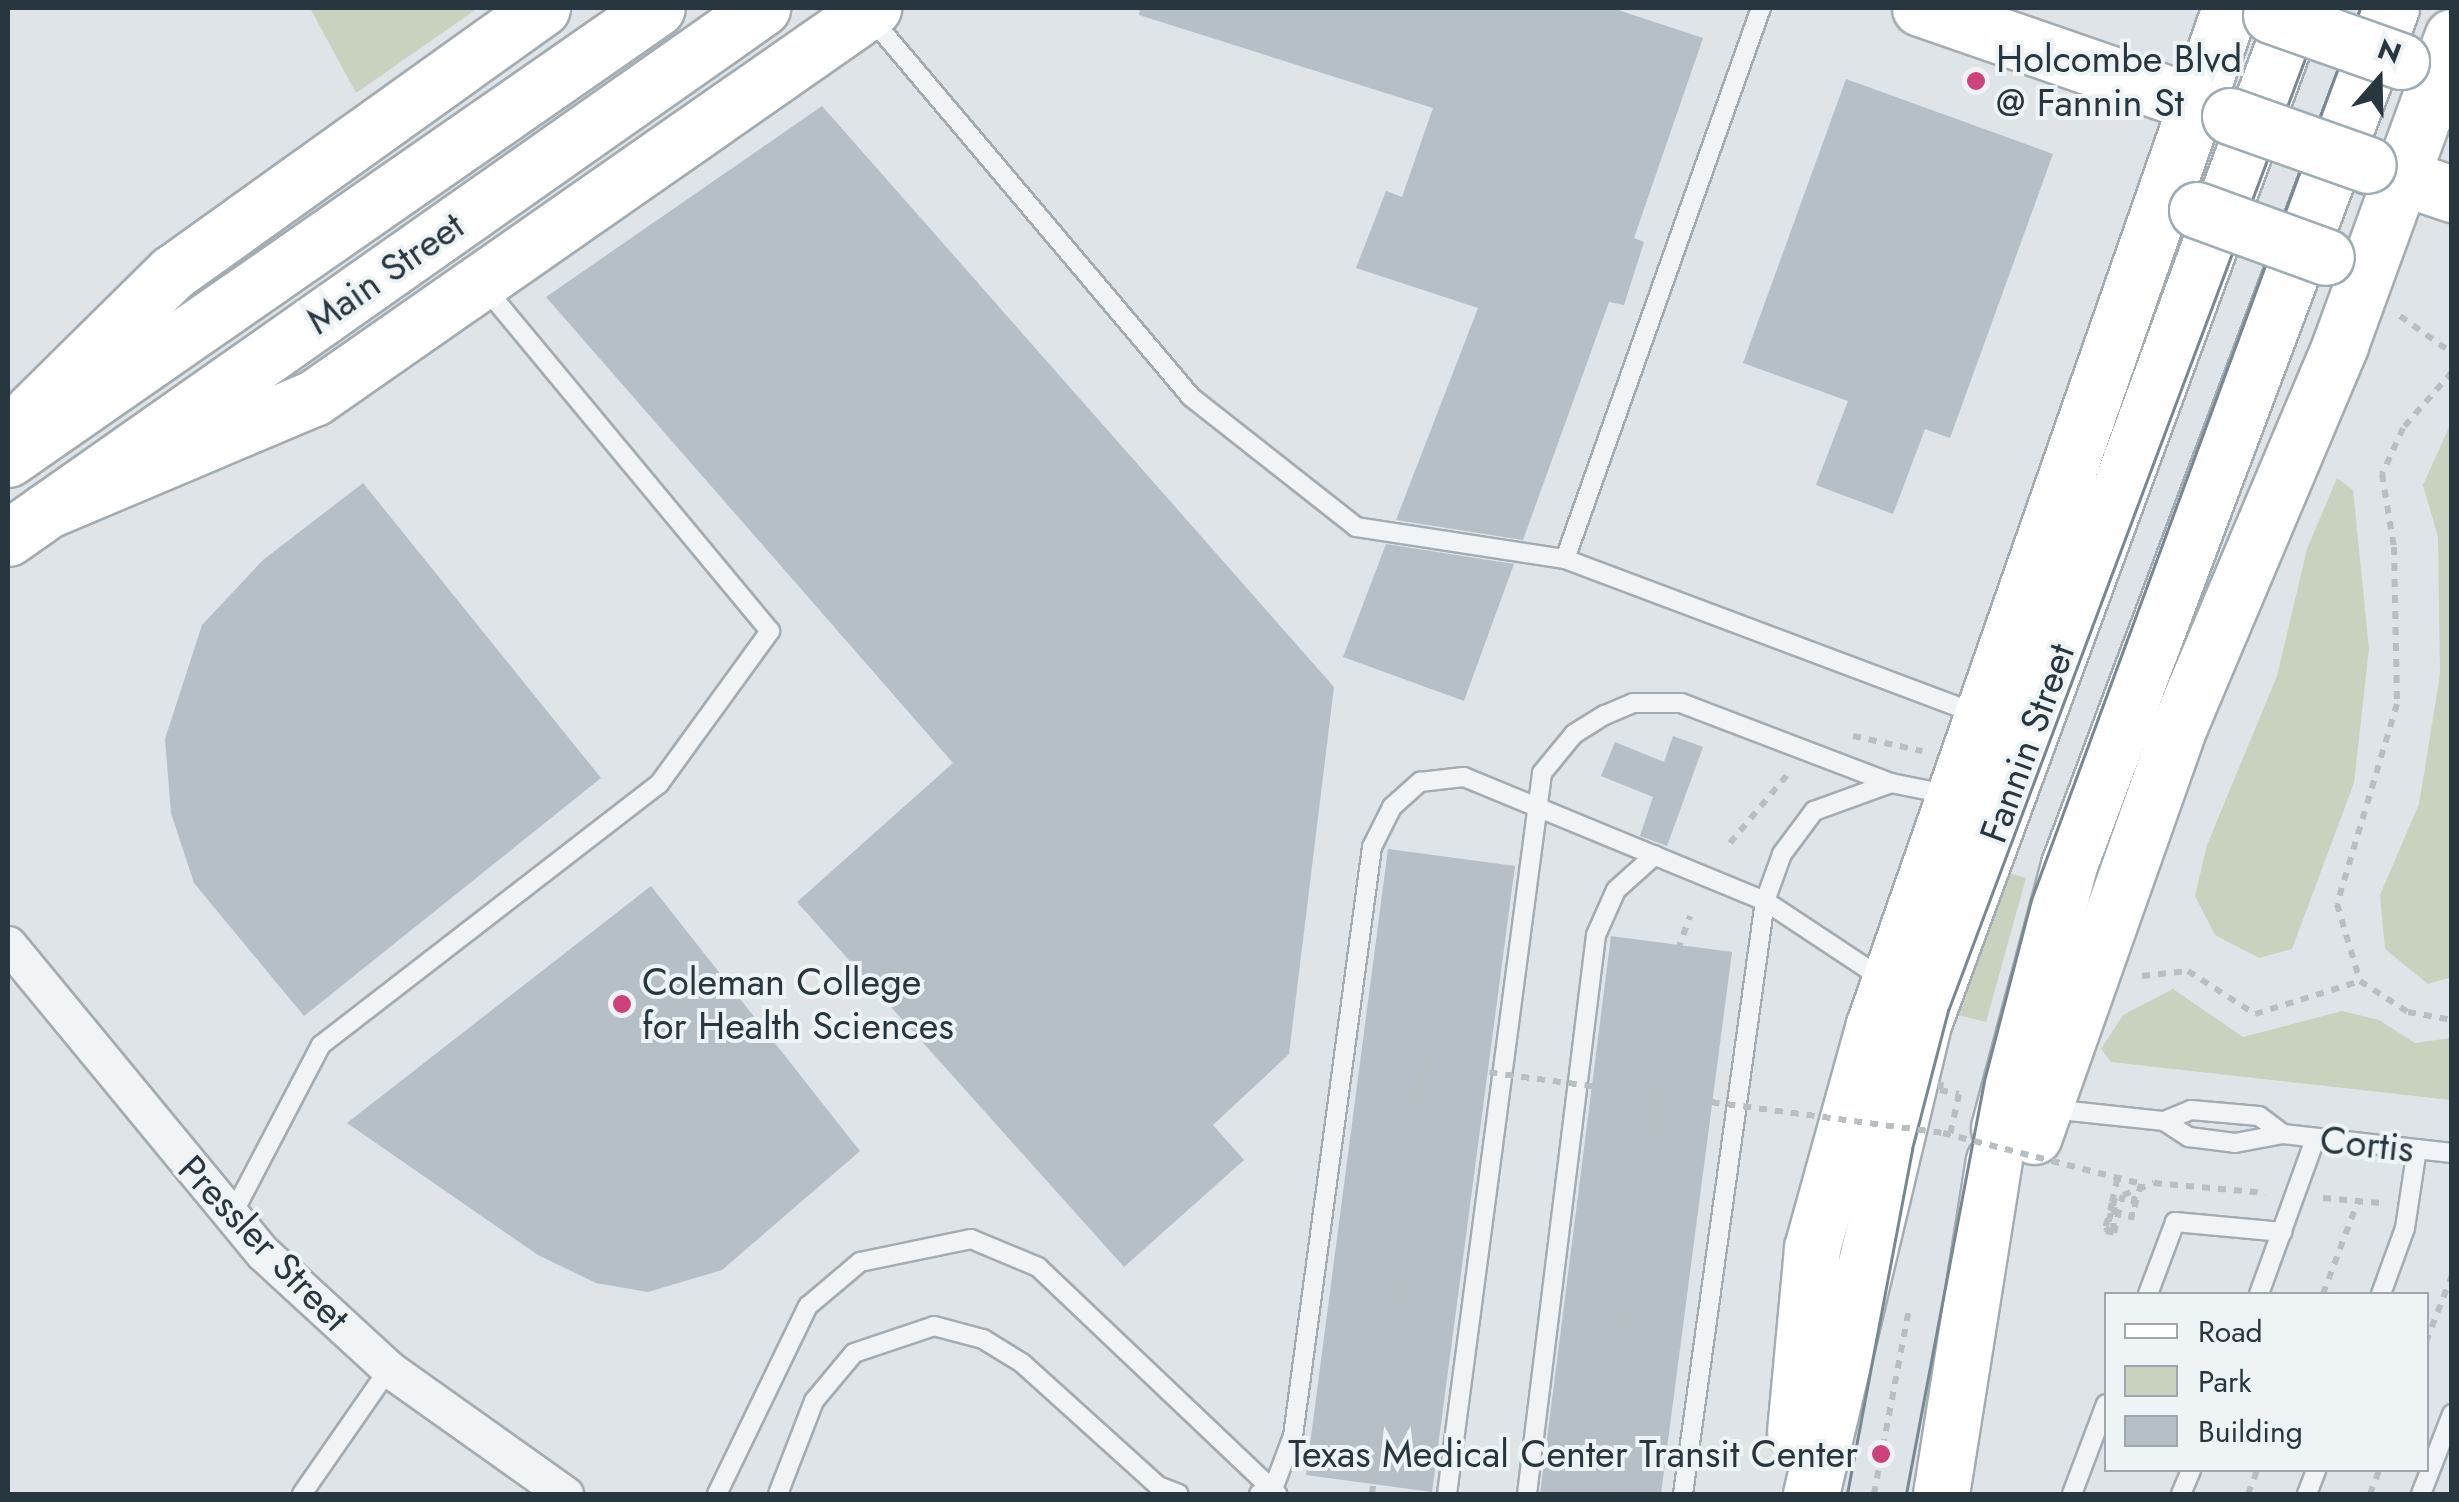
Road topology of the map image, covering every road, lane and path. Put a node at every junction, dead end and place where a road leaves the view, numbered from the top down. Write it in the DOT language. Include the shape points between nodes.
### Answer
graph roads {
  1 [pos="542,8"];
  2 [pos="656,8"];
  3 [pos="762,8"];
  4 [pos="1762,8"];
  5 [pos="1920,8"];
  6 [pos="2390,8"];
  7 [pos="2263,9"];
  8 [pos="870,10"];
  9 [pos="2436,62"];
  10 [pos="2214,110"];
  11 [pos="2407,179"];
  12 [pos="2139,278"];
  13 [pos="481,282"];
  14 [pos="2389,310"];
  15 [pos="2340,346"];
  16 [pos="2452,353"];
  17 [pos="2452,372"];
  18 [pos="8,456"];
  19 [pos="26,525"];
  20 [pos="1565,559"];
  21 [pos="1983,716"];
  22 [pos="1850,737"];
  23 [pos="1794,771"];
  24 [pos="1944,775"];
  25 [pos="1891,783"];
  26 [pos="1538,810"];
  27 [pos="1730,843"];
  28 [pos="1655,855"];
  29 [pos="1765,900"];
  30 [pos="1690,916"];
  31 [pos="8,944"];
  32 [pos="1667,980"];
  33 [pos="2132,981"];
  34 [pos="1889,982"];
  35 [pos="2360,982"];
  36 [pos="2452,1020"];
  37 [pos="1426,1064"];
  38 [pos="1942,1082"];
  39 [pos="1379,1094"];
  40 [pos="1656,1094"];
  41 [pos="1418,1100"];
  42 [pos="1462,1106"];
  43 [pos="2164,1121"];
  44 [pos="1608,1123"];
  45 [pos="1649,1128"];
  46 [pos="2282,1134"];
  47 [pos="1692,1135"];
  48 [pos="2315,1139"];
  49 [pos="2008,1140"];
  50 [pos="2416,1150"];
  51 [pos="2452,1153"];
  52 [pos="2118,1177"];
  53 [pos="2358,1201"];
  54 [pos="231,1217"];
  55 [pos="2284,1232"];
  56 [pos="2452,1275"];
  57 [pos="1356,1288"];
  58 [pos="1912,1292"];
  59 [pos="2149,1292"];
  60 [pos="2260,1292"];
  61 [pos="2324,1292"];
  62 [pos="2382,1292"];
  63 [pos="1395,1294"];
  64 [pos="1439,1301"];
  65 [pos="1584,1320"];
  66 [pos="1624,1326"];
  67 [pos="1668,1332"];
  68 [pos="2429,1334"];
  69 [pos="389,1369"];
  70 [pos="2104,1409"];
  71 [pos="2452,1414"];
  72 [pos="1943,1479"];
  73 [pos="1270,1493"];
  74 [pos="302,1494"];
  75 [pos="565,1494"];
  76 [pos="717,1494"];
  77 [pos="778,1494"];
  78 [pos="1179,1494"];
  79 [pos="1372,1494"];
  80 [pos="1447,1494"];
  81 [pos="1527,1494"];
  82 [pos="1603,1494"];
  83 [pos="1682,1494"];
  84 [pos="1789,1494"];
  85 [pos="1811,1494"];
  86 [pos="1874,1494"];
  87 [pos="2072,1494"];
  88 [pos="2421,1494"];
  1 -- 18 [label="main road" via="172,273 33,409"];
  2 -- 18 [label="main road, Main Street"];
  3 -- 19 [label="main road, Main Street"];
  4 -- 20 [label="lane"];
  5 -- 10 [label="main road"];
  6 -- 49 [label="main road" via="2069,864"];
  7 -- 9 [label="main road, bridge"];
  7 -- 10 [label="main road"];
  7 -- 85 [label="main road, Fannin Street" via="1924,1021"];
  8 -- 13 [label="main road"];
  8 -- 20 [label="lane" via="1191,398 1356,527"];
  9 -- 11 [label="main road"];
  10 -- 11 [label="main road, bridge"];
  10 -- 12 [label="main road"];
  11 -- 15 [label="main road"];
  12 -- 15 [label="main road, bridge" via="2197,210 2326,257"];
  12 -- 21 [label="main road"];
  13 -- 19 [label="main road" via="314,398"];
  13 -- 54 [label="lane" via="770,631 659,784 322,1046"];
  14 -- 16 [label="path"];
  15 -- 49 [label="main road"];
  17 -- 35 [label="path" via="2403,428 2382,474 2394,547 2397,704 2336,904"];
  20 -- 21 [label="lane"];
  21 -- 24 [label="main road"];
  22 -- 24 [label="path" via="1863,732"];
  23 -- 27 [label="path" via="1769,788"];
  24 -- 25 [label="lane"];
  24 -- 34 [label="main road"];
  25 -- 26 [label="lane" via="1680,703 1633,703 1574,734 1542,773"];
  25 -- 29 [label="lane" via="1814,811 1782,854"];
  26 -- 28 [label="lane"];
  26 -- 73 [label="lane" via="1464,777 1420,782 1392,807 1372,847 1294,1436"];
  26 -- 80 [label="lane"];
  28 -- 29 [label="lane"];
  28 -- 81 [label="lane" via="1616,890 1596,934"];
  29 -- 34 [label="lane"];
  29 -- 83 [label="lane"];
  30 -- 32 [label="path"];
  31 -- 54 [label="street, Pressler Street"];
  33 -- 35 [label="path" via="2170,968 2188,972 2255,1014"];
  34 -- 84 [label="main road" via="1812,1248"];
  35 -- 36 [label="path" via="2408,1012"];
  37 -- 40 [label="path, bridge"];
  37 -- 41 [label="path" via="1432,1024"];
  37 -- 63 [label="path, bridge"];
  38 -- 49 [label="path, bridge" via="1940,1090 1960,1094"];
  39 -- 41 [label="path"];
  40 -- 45 [label="path" via="1660,1058"];
  40 -- 49 [label="path, bridge"];
  40 -- 66 [label="path, bridge"];
  41 -- 42 [label="path"];
  43 -- 46 [label="lane, Cortis" via="2189,1136 2235,1142"];
  43 -- 46 [label="lane, Cortis" via="2192,1110 2259,1116"];
  43 -- 49 [label="lane, Cortis"];
  44 -- 45 [label="path"];
  45 -- 47 [label="path"];
  46 -- 48 [label="lane, Cortis"];
  48 -- 50 [label="lane, Cortis"];
  48 -- 55 [label="lane"];
  49 -- 52 [label="path, bridge"];
  49 -- 72 [label="main road"];
  50 -- 51 [label="lane, Cortis"];
  50 -- 62 [label="lane" via="2405,1228"];
  52 -- 52 [label="path, bridge" via="2105,1229 2113,1231 2120,1200 2115,1198 2110,1215 2106,1231 2114,1233 2123,1195 2140,1194 2131,1220 2141,1184"];
  53 -- 61 [label="path"];
  54 -- 69 [label="street, Pressler Street"];
  55 -- 59 [label="lane" via="2175,1222"];
  55 -- 60 [label="lane"];
  56 -- 68 [label="path"];
  57 -- 63 [label="path"];
  58 -- 86 [label="path"];
  63 -- 64 [label="path"];
  63 -- 79 [label="path"];
  65 -- 66 [label="path"];
  66 -- 67 [label="path"];
  66 -- 82 [label="path"];
  69 -- 74 [label="lane"];
  69 -- 75 [label="street, Pressler Street"];
  70 -- 87 [label="lane"];
  71 -- 88 [label="lane"];
  73 -- 76 [label="lane" via="1038,1267 971,1239 928,1242 860,1262 808,1306"];
  77 -- 78 [label="lane" via="814,1402 854,1353 934,1326 983,1338 1022,1363 1158,1486"];
}
